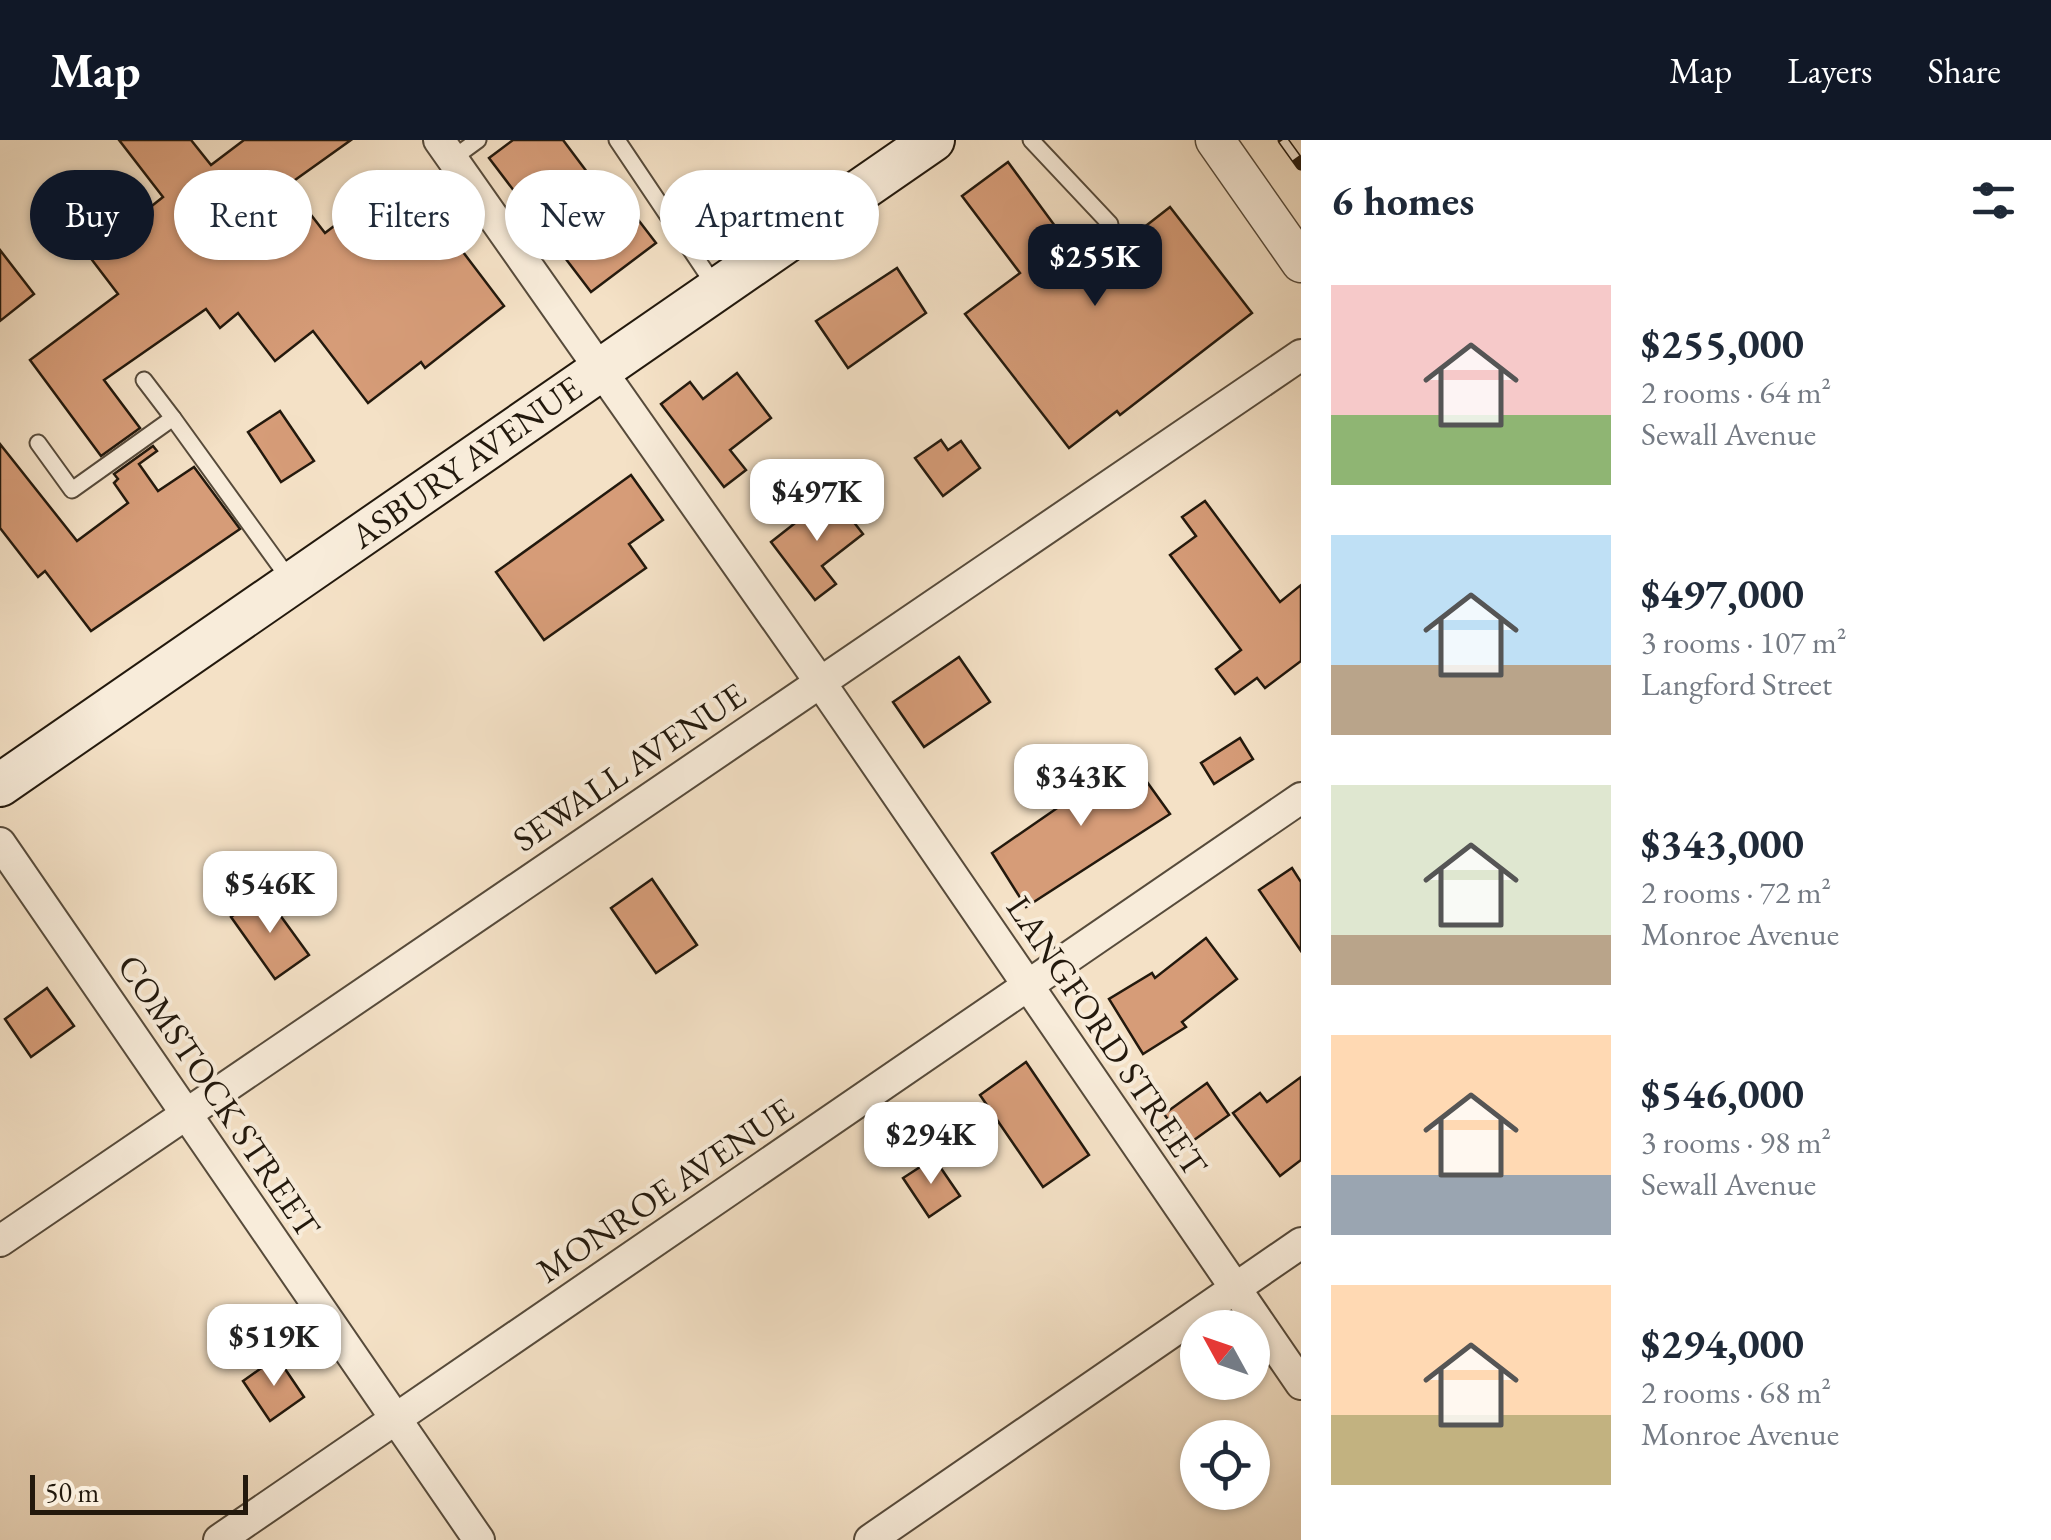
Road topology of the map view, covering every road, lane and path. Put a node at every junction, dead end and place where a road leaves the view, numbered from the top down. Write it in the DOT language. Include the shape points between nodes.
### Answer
graph roads {
  1 [pos="478,140"];
  2 [pos="617,140"];
  3 [pos="933,140"];
  4 [pos="1032,140"];
  5 [pos="1215,140"];
  6 [pos="446,150"];
  7 [pos="1110,224"];
  8 [pos="1301,264"];
  9 [pos="717,288"];
  10 [pos="1301,355"];
  11 [pos="599,369"];
  12 [pos="144,380"];
  13 [pos="173,418"];
  14 [pos="38,443"];
  15 [pos="292,583"];
  16 [pos="820,682"];
  17 [pos="0,785"];
  18 [pos="1301,798"];
  19 [pos="0,843"];
  20 [pos="1028,986"];
  21 [pos="186,1114"];
  22 [pos="0,1240"];
  23 [pos="1301,1243"];
  24 [pos="1235,1289"];
  25 [pos="1301,1384"];
  26 [pos="397,1420"];
  27 [pos="219,1540"];
  28 [pos="479,1540"];
  29 [pos="870,1540"];
  1 -- 6 [label="lane"];
  2 -- 9 [label="lane"];
  3 -- 9 [label="main road, ASBURY AVENUE"];
  4 -- 7 [label="lane"];
  5 -- 8 [label="street"];
  6 -- 11 [label="street, LANGFORD STREET"];
  9 -- 11 [label="main road, ASBURY AVENUE"];
  10 -- 16 [label="street, SEWALL AVENUE"];
  11 -- 15 [label="main road, ASBURY AVENUE"];
  11 -- 16 [label="street, LANGFORD STREET"];
  12 -- 13 [label="lane"];
  13 -- 14 [label="lane" via="72,490"];
  13 -- 15 [label="lane"];
  15 -- 17 [label="main road, ASBURY AVENUE"];
  16 -- 20 [label="street, LANGFORD STREET"];
  16 -- 21 [label="street, SEWALL AVENUE"];
  18 -- 20 [label="street, MONROE AVENUE"];
  19 -- 21 [label="street, COMSTOCK STREET"];
  20 -- 24 [label="street, LANGFORD STREET"];
  20 -- 26 [label="street, MONROE AVENUE"];
  21 -- 22 [label="street, SEWALL AVENUE"];
  21 -- 26 [label="street, COMSTOCK STREET"];
  23 -- 24 [label="street"];
  24 -- 25 [label="street, LANGFORD STREET"];
  24 -- 29 [label="street"];
  26 -- 27 [label="street, MONROE AVENUE"];
  26 -- 28 [label="street, COMSTOCK STREET"];
}
